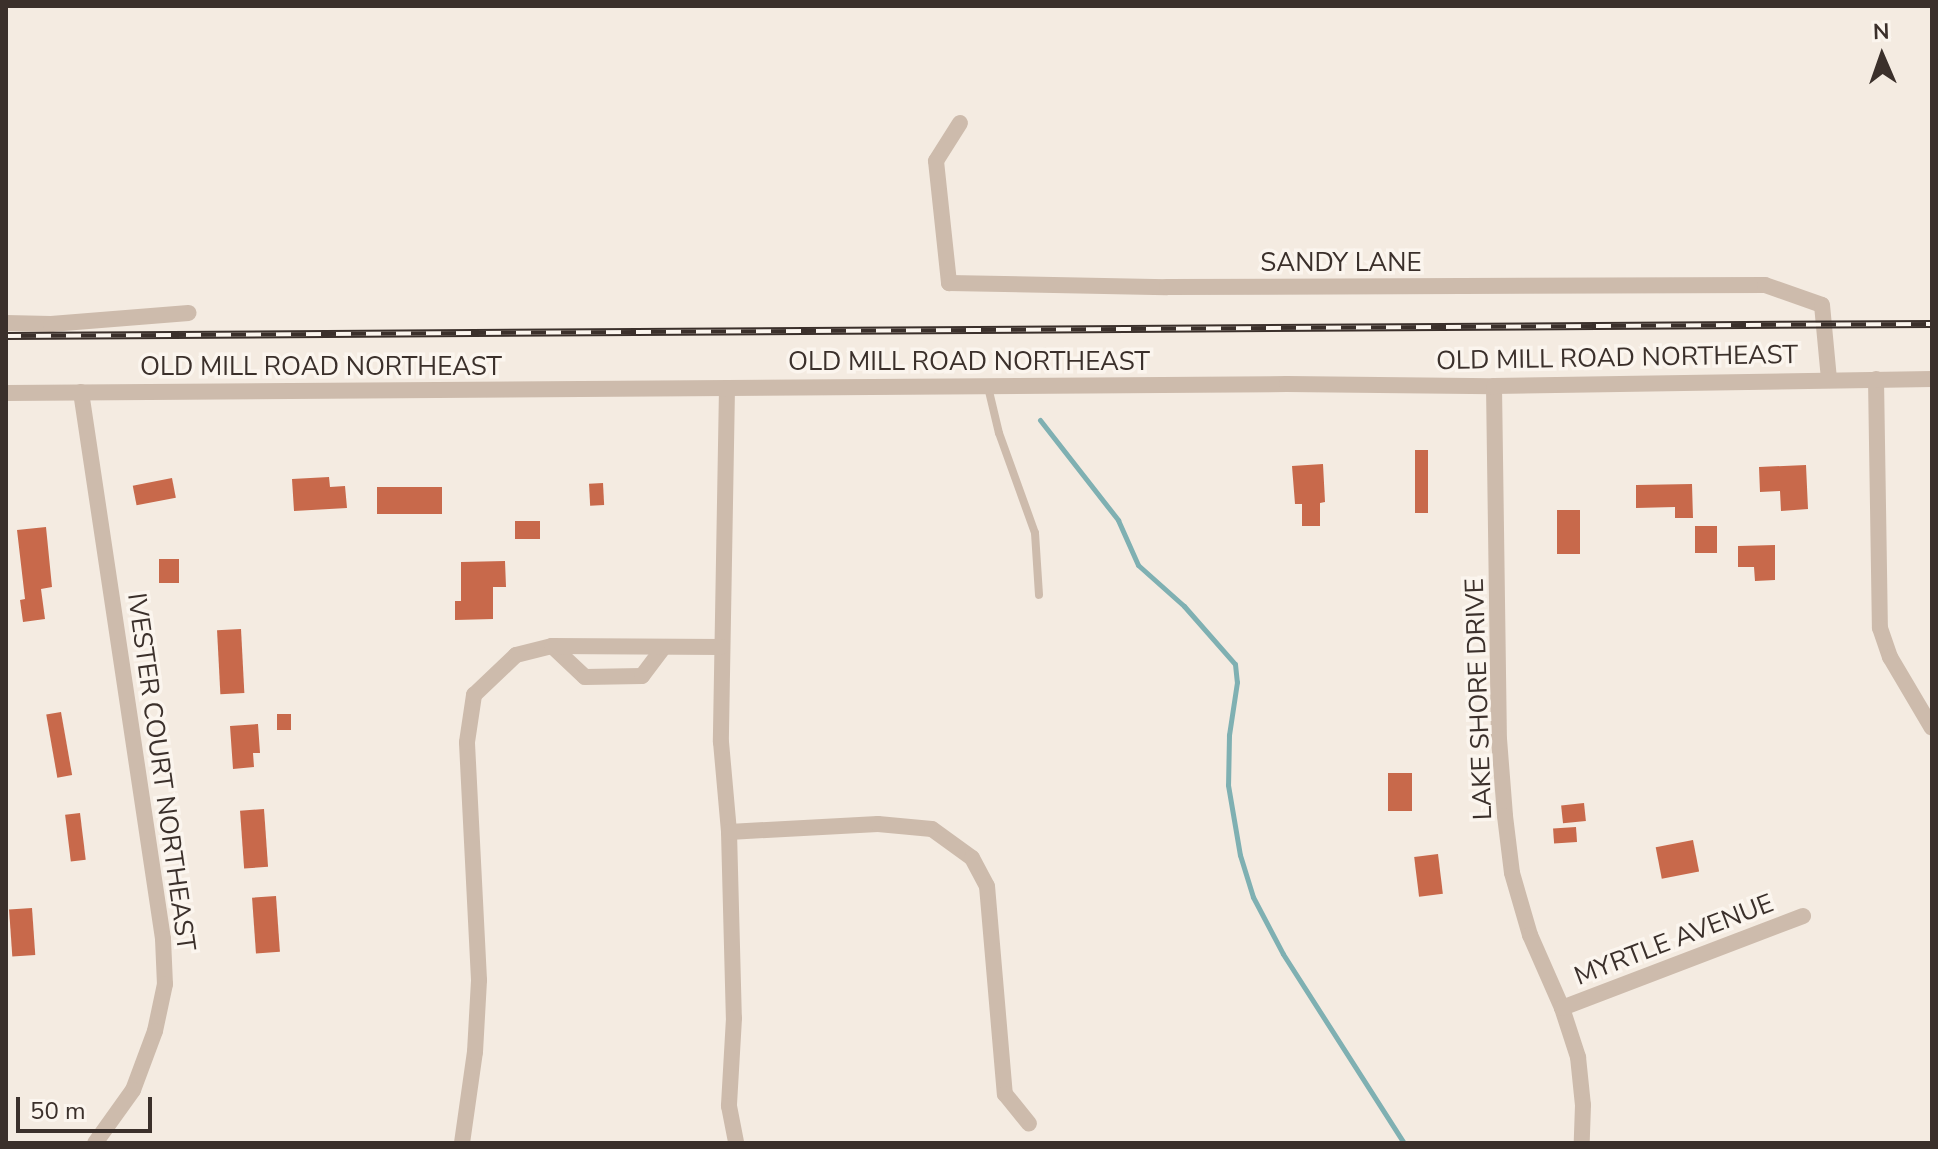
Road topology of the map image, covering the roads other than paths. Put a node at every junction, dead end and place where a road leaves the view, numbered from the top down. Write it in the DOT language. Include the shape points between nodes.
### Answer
graph roads {
  1 [pos="960,123"];
  2 [pos="189,313"];
  3 [pos="6,323"];
  4 [pos="1829,379"];
  5 [pos="1876,379"];
  6 [pos="1932,379"];
  7 [pos="1494,386"];
  8 [pos="988,387"];
  9 [pos="727,388"];
  10 [pos="81,392"];
  11 [pos="6,393"];
  12 [pos="1039,595"];
  13 [pos="552,646"];
  14 [pos="664,647"];
  15 [pos="721,647"];
  16 [pos="1932,728"];
  17 [pos="729,832"];
  18 [pos="1803,916"];
  19 [pos="1562,1008"];
  20 [pos="1029,1124"];
  21 [pos="101,1142"];
  22 [pos="462,1143"];
  23 [pos="736,1143"];
  24 [pos="1582,1143"];
  1 -- 4 [label="street, SANDY LANE" via="936,161 949,283 1765,285 1822,305"];
  2 -- 3 [label="street"];
  4 -- 5 [label="street, OLD MILL ROAD NORTHEAST"];
  4 -- 7 [label="street, OLD MILL ROAD NORTHEAST"];
  5 -- 6 [label="street, OLD MILL ROAD NORTHEAST"];
  5 -- 16 [label="street" via="1880,628 1890,657"];
  7 -- 8 [label="street, OLD MILL ROAD NORTHEAST"];
  7 -- 19 [label="street, LAKE SHORE DRIVE" via="1499,739 1505,816 1512,873 1530,935"];
  8 -- 9 [label="street, OLD MILL ROAD NORTHEAST"];
  8 -- 12 [label="lane" via="1035,533"];
  9 -- 10 [label="street, OLD MILL ROAD NORTHEAST"];
  9 -- 15 [label="street"];
  10 -- 11 [label="street, OLD MILL ROAD NORTHEAST"];
  10 -- 21 [label="street, IVESTER COURT NORTHEAST" via="163,939 165,984 155,1031 133,1090"];
  13 -- 14 [label="street"];
  13 -- 14 [label="street" via="585,677 642,676"];
  13 -- 22 [label="street" via="516,655 474,695 467,742 479,980"];
  14 -- 15 [label="street"];
  15 -- 17 [label="street" via="721,742"];
  17 -- 20 [label="street" via="878,824 932,829 972,858 987,886 1005,1094"];
  17 -- 23 [label="street" via="734,1018 729,1106"];
  18 -- 19 [label="street, MYRTLE AVENUE"];
  19 -- 24 [label="street, LAKE SHORE DRIVE" via="1578,1057"];
}
